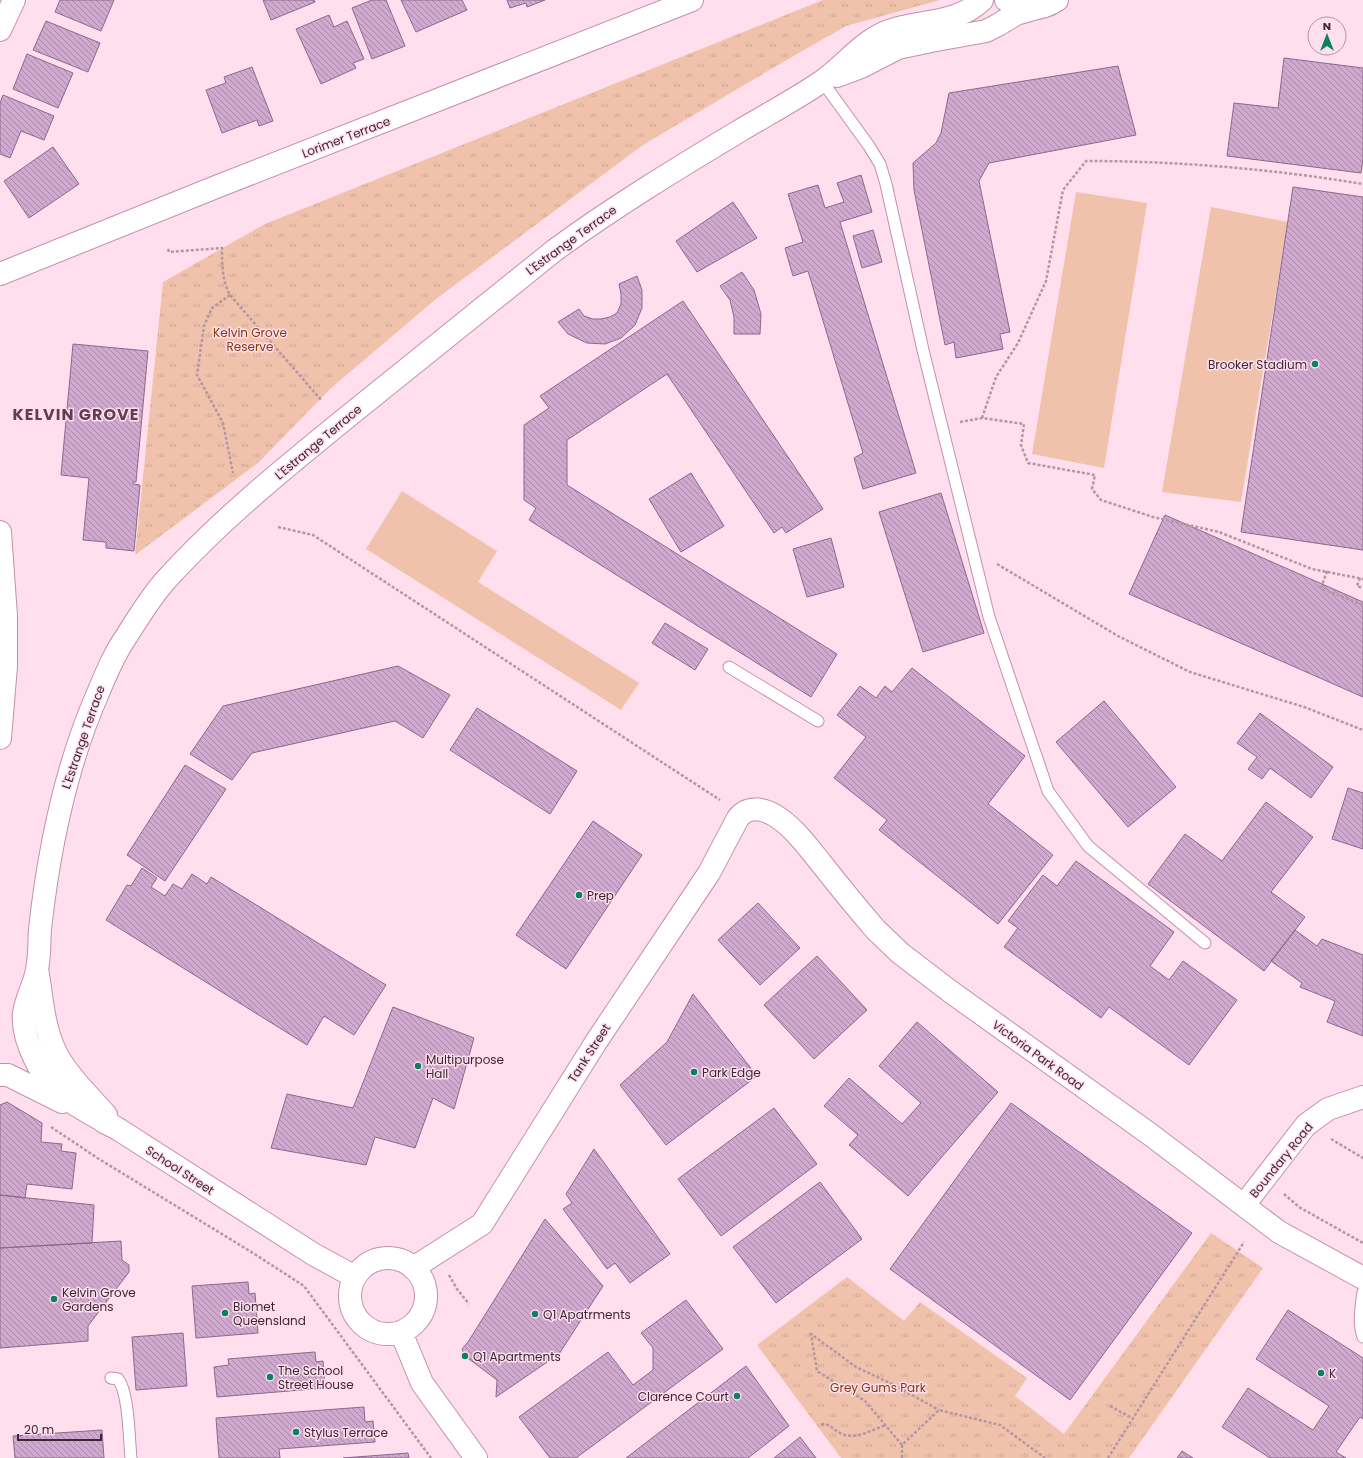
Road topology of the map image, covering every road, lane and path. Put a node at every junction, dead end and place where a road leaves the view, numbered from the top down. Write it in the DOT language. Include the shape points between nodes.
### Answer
graph roads {
  1 [pos="14,0"];
  2 [pos="692,0"];
  3 [pos="982,0"];
  4 [pos="1006,0"];
  5 [pos="1056,0"];
  6 [pos="1037,8"];
  7 [pos="0,30"];
  8 [pos="822,81"];
  9 [pos="1363,184"];
  10 [pos="168,249"];
  11 [pos="0,274"];
  12 [pos="230,295"];
  13 [pos="322,401"];
  14 [pos="982,418"];
  15 [pos="942,426"];
  16 [pos="233,473"];
  17 [pos="278,527"];
  18 [pos="0,532"];
  19 [pos="973,549"];
  20 [pos="1327,571"];
  21 [pos="1362,579"];
  22 [pos="1363,588"];
  23 [pos="1363,605"];
  24 [pos="729,667"];
  25 [pos="818,721"];
  26 [pos="1363,730"];
  27 [pos="0,738"];
  28 [pos="741,814"];
  29 [pos="1205,943"];
  30 [pos="0,1074"];
  31 [pos="1363,1097"];
  32 [pos="46,1124"];
  33 [pos="118,1129"];
  34 [pos="1329,1138"];
  35 [pos="1363,1158"];
  36 [pos="1265,1178"];
  37 [pos="1244,1205"];
  38 [pos="1244,1242"];
  39 [pos="1363,1243"];
  40 [pos="413,1268"];
  41 [pos="355,1277"];
  42 [pos="1363,1278"];
  43 [pos="1363,1292"];
  44 [pos="401,1332"];
  45 [pos="1363,1337"];
  46 [pos="111,1378"];
  47 [pos="1110,1406"];
  48 [pos="940,1410"];
  49 [pos="1132,1418"];
  50 [pos="821,1424"];
  51 [pos="886,1425"];
  52 [pos="902,1445"];
  53 [pos="131,1458"];
  54 [pos="431,1458"];
  55 [pos="476,1458"];
  56 [pos="902,1458"];
  57 [pos="1045,1458"];
  58 [pos="1108,1458"];
  1 -- 7 [label="street"];
  2 -- 11 [label="street, Lorimer Terrace"];
  3 -- 8 [label="street, L'Estrange Terrace" via="956,17 904,26 878,36"];
  4 -- 6 [label="street, L'Estrange Terrace" via="1020,7"];
  5 -- 6 [label="street, L'Estrange Terrace" via="1048,6"];
  6 -- 8 [label="street, L'Estrange Terrace" via="1016,14 986,31 893,50 861,67"];
  8 -- 15 [label="lane" via="867,142 882,170"];
  8 -- 33 [label="street, L'Estrange Terrace" via="655,182 555,250 304,452 212,532 164,582 144,608 106,673 91,707 67,779 51,847 37,969 55,1052 68,1072"];
  9 -- 14 [label="path" via="1280,172 1152,162 1086,160 1063,190 1046,281 1018,343 996,377"];
  10 -- 12 [label="path" via="169,252 222,248 222,271"];
  12 -- 13 [label="path"];
  12 -- 16 [label="path" via="212,308 204,326 197,375 223,423"];
  14 -- 15 [label="path"];
  14 -- 20 [label="path" via="1024,424 1021,445 1028,463 1095,475 1092,489 1101,500 1219,532 1312,569"];
  15 -- 19 [label="lane"];
  17 -- 28 [label="path" via="313,535"];
  18 -- 27 [label="street" via="6,616 6,666"];
  19 -- 26 [label="path" via="1118,636 1190,672 1304,707"];
  19 -- 29 [label="lane" via="989,617 1048,791 1088,846"];
  20 -- 21 [label="path"];
  20 -- 23 [label="path" via="1321,588"];
  21 -- 22 [label="path" via="1358,586"];
  24 -- 25 [label="lane"];
  28 -- 37 [label="street, Victoria Park Road" via="753,809 763,810 781,820 803,842 876,930 900,953"];
  28 -- 40 [label="street, Tank Street" via="731,828 709,873 596,1042 482,1224"];
  30 -- 33 [label="street, School Street" via="8,1075"];
  31 -- 36 [label="street, Boundary Road" via="1328,1109 1306,1125"];
  32 -- 54 [label="path" via="304,1286"];
  33 -- 41 [label="street, School Street" via="312,1254"];
  34 -- 35 [label="path"];
  36 -- 37 [label="street, Boundary Road"];
  36 -- 39 [label="path" via="1299,1207"];
  37 -- 42 [label="street, Victoria Park Road" via="1279,1232"];
  38 -- 49 [label="path"];
  40 -- 41 [label="street" via="394,1258 382,1258 362,1268"];
  40 -- 44 [label="street" via="422,1278 426,1290 425,1303 421,1315"];
  41 -- 44 [label="street" via="350,1300 359,1321 378,1333"];
  43 -- 45 [label="lane" via="1360,1322"];
  44 -- 55 [label="street" via="422,1383"];
  46 -- 53 [label="lane" via="118,1379 122,1387"];
  47 -- 49 [label="path"];
  48 -- 51 [label="path" via="856,1367 811,1334 817,1370 865,1400"];
  48 -- 52 [label="path"];
  48 -- 57 [label="path" via="1000,1425"];
  49 -- 58 [label="path"];
  50 -- 51 [label="path" via="827,1424 841,1434 856,1436"];
  51 -- 52 [label="path"];
  52 -- 56 [label="path"];
}
